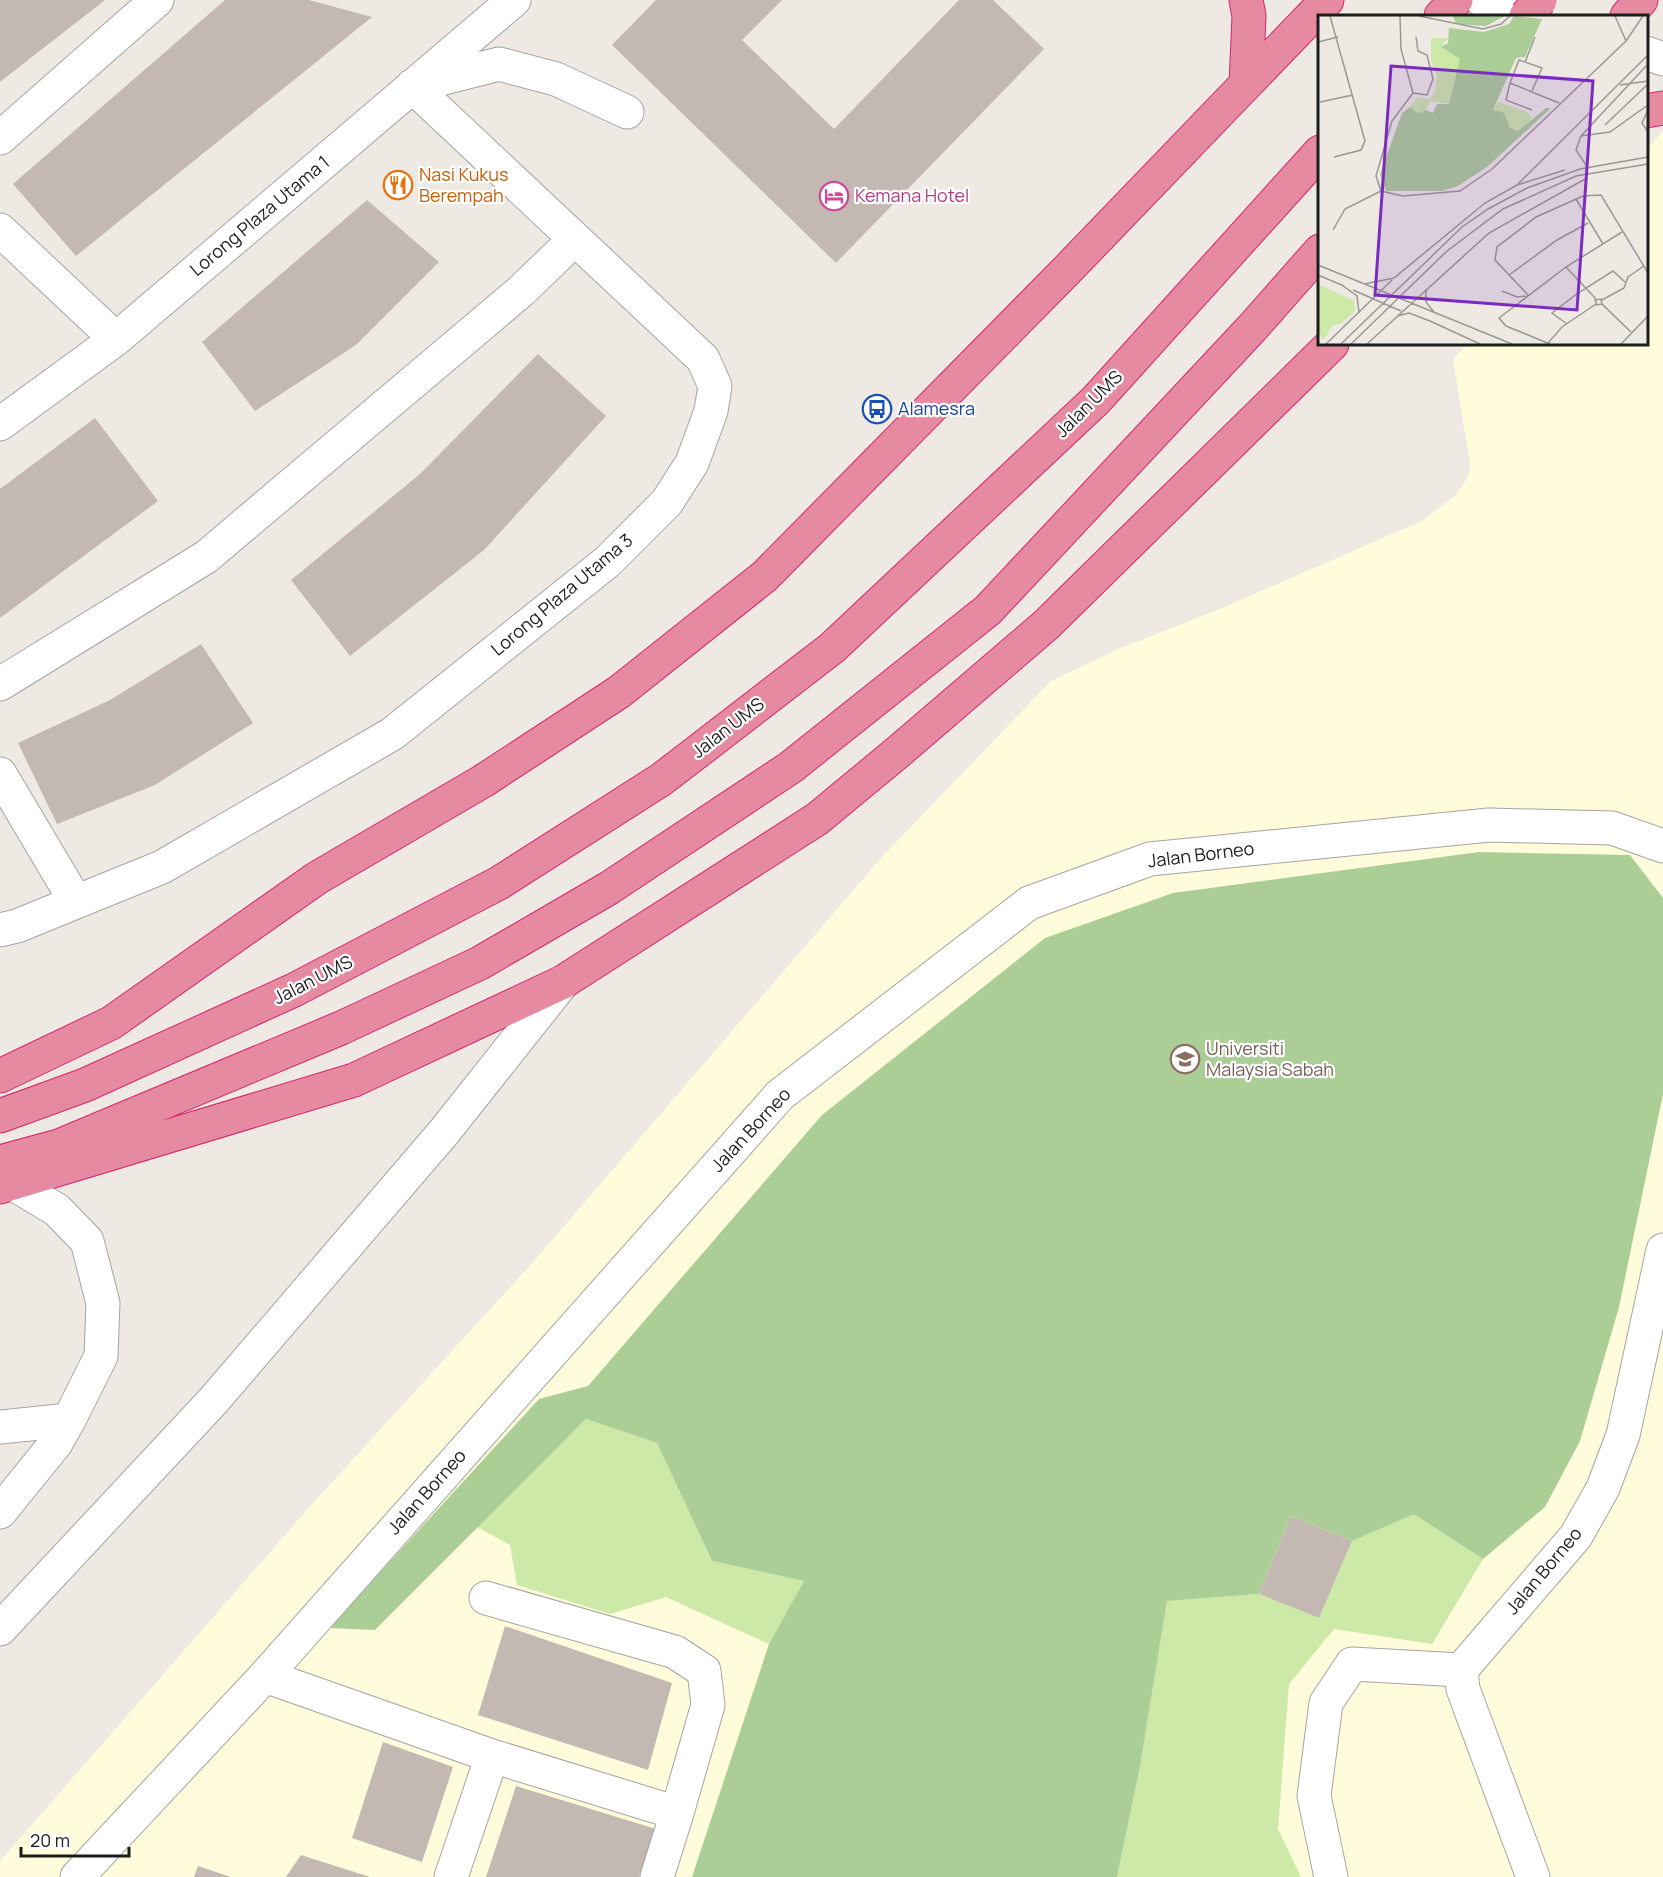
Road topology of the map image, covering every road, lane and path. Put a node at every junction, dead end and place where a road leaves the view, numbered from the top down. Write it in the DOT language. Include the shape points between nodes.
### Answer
graph roads {
  1 [pos="157,0"];
  2 [pos="514,0"];
  3 [pos="1246,0"];
  4 [pos="1327,0"];
  5 [pos="1456,0"];
  6 [pos="1482,0"];
  7 [pos="1540,0"];
  8 [pos="1641,0"];
  9 [pos="1442,15"];
  10 [pos="1527,15"];
  11 [pos="1531,15"];
  12 [pos="1628,15"];
  13 [pos="1648,53"];
  14 [pos="1663,59"];
  15 [pos="1246,84"];
  16 [pos="412,86"];
  17 [pos="1663,108"];
  18 [pos="1648,111"];
  19 [pos="627,112"];
  20 [pos="0,138"];
  21 [pos="1318,154"];
  22 [pos="0,230"];
  23 [pos="574,240"];
  24 [pos="1318,253"];
  25 [pos="116,339"];
  26 [pos="1331,345"];
  27 [pos="0,424"];
  28 [pos="0,684"];
  29 [pos="0,774"];
  30 [pos="1663,846"];
  31 [pos="76,902"];
  32 [pos="0,930"];
  33 [pos="562,982"];
  34 [pos="0,1076"];
  35 [pos="0,1116"];
  36 [pos="4,1177"];
  37 [pos="1663,1250"];
  38 [pos="69,1420"];
  39 [pos="0,1427"];
  40 [pos="0,1512"];
  41 [pos="486,1598"];
  42 [pos="0,1629"];
  43 [pos="1461,1670"];
  44 [pos="265,1676"];
  45 [pos="492,1756"];
  46 [pos="677,1813"];
  47 [pos="77,1877"];
  48 [pos="451,1877"];
  49 [pos="657,1877"];
  50 [pos="1331,1877"];
  51 [pos="1533,1877"];
  1 -- 20 [label="street"];
  2 -- 16 [label="street, Lorong Plaza Utama 1"];
  3 -- 15 [label="highway"];
  4 -- 15 [label="highway"];
  5 -- 9 [label="highway"];
  6 -- 11 [label="street"];
  7 -- 10 [label="highway, bridge"];
  8 -- 12 [label="highway"];
  13 -- 14 [label="street"];
  15 -- 34 [label="highway" via="765,576 619,692 483,781 317,878 111,1023"];
  16 -- 19 [label="street" via="499,64 556,79"];
  16 -- 23 [label="street, Lorong Plaza Utama 3"];
  16 -- 25 [label="street, Lorong Plaza Utama 1"];
  17 -- 18 [label="highway"];
  21 -- 35 [label="highway, Jalan UMS" via="1096,400 832,648 662,778 499,883 304,985 85,1085"];
  22 -- 25 [label="street"];
  23 -- 28 [label="street" via="521,291 206,557"];
  23 -- 31 [label="street, Lorong Plaza Utama 3" via="703,359 715,386 711,411 692,463 667,502 608,562 393,734 162,867"];
  24 -- 36 [label="highway" via="988,610 791,767 609,888 480,963 341,1028 59,1146"];
  25 -- 27 [label="street, Lorong Plaza Utama 1"];
  26 -- 33 [label="highway" via="1046,625 898,753 817,819"];
  29 -- 31 [label="street"];
  30 -- 44 [label="street, Jalan Borneo" via="1612,828 1489,825 1150,859 1029,903 780,1095"];
  31 -- 32 [label="street, Lorong Plaza Utama 3"];
  33 -- 36 [label="highway" via="354,1080"];
  33 -- 42 [label="street" via="444,1132 213,1401"];
  36 -- 38 [label="street" via="57,1210 87,1241 103,1303 100,1356"];
  37 -- 43 [label="street, Jalan Borneo" via="1623,1435 1603,1488 1576,1536"];
  38 -- 39 [label="street"];
  38 -- 40 [label="street" via="49,1452"];
  41 -- 46 [label="street" via="675,1652 704,1671 708,1705"];
  43 -- 50 [label="street" via="1352,1664 1326,1703 1314,1796"];
  43 -- 51 [label="street" via="1463,1689"];
  44 -- 45 [label="street"];
  44 -- 47 [label="street, Jalan Borneo"];
  45 -- 46 [label="street"];
  45 -- 48 [label="street"];
  46 -- 49 [label="street"];
}
